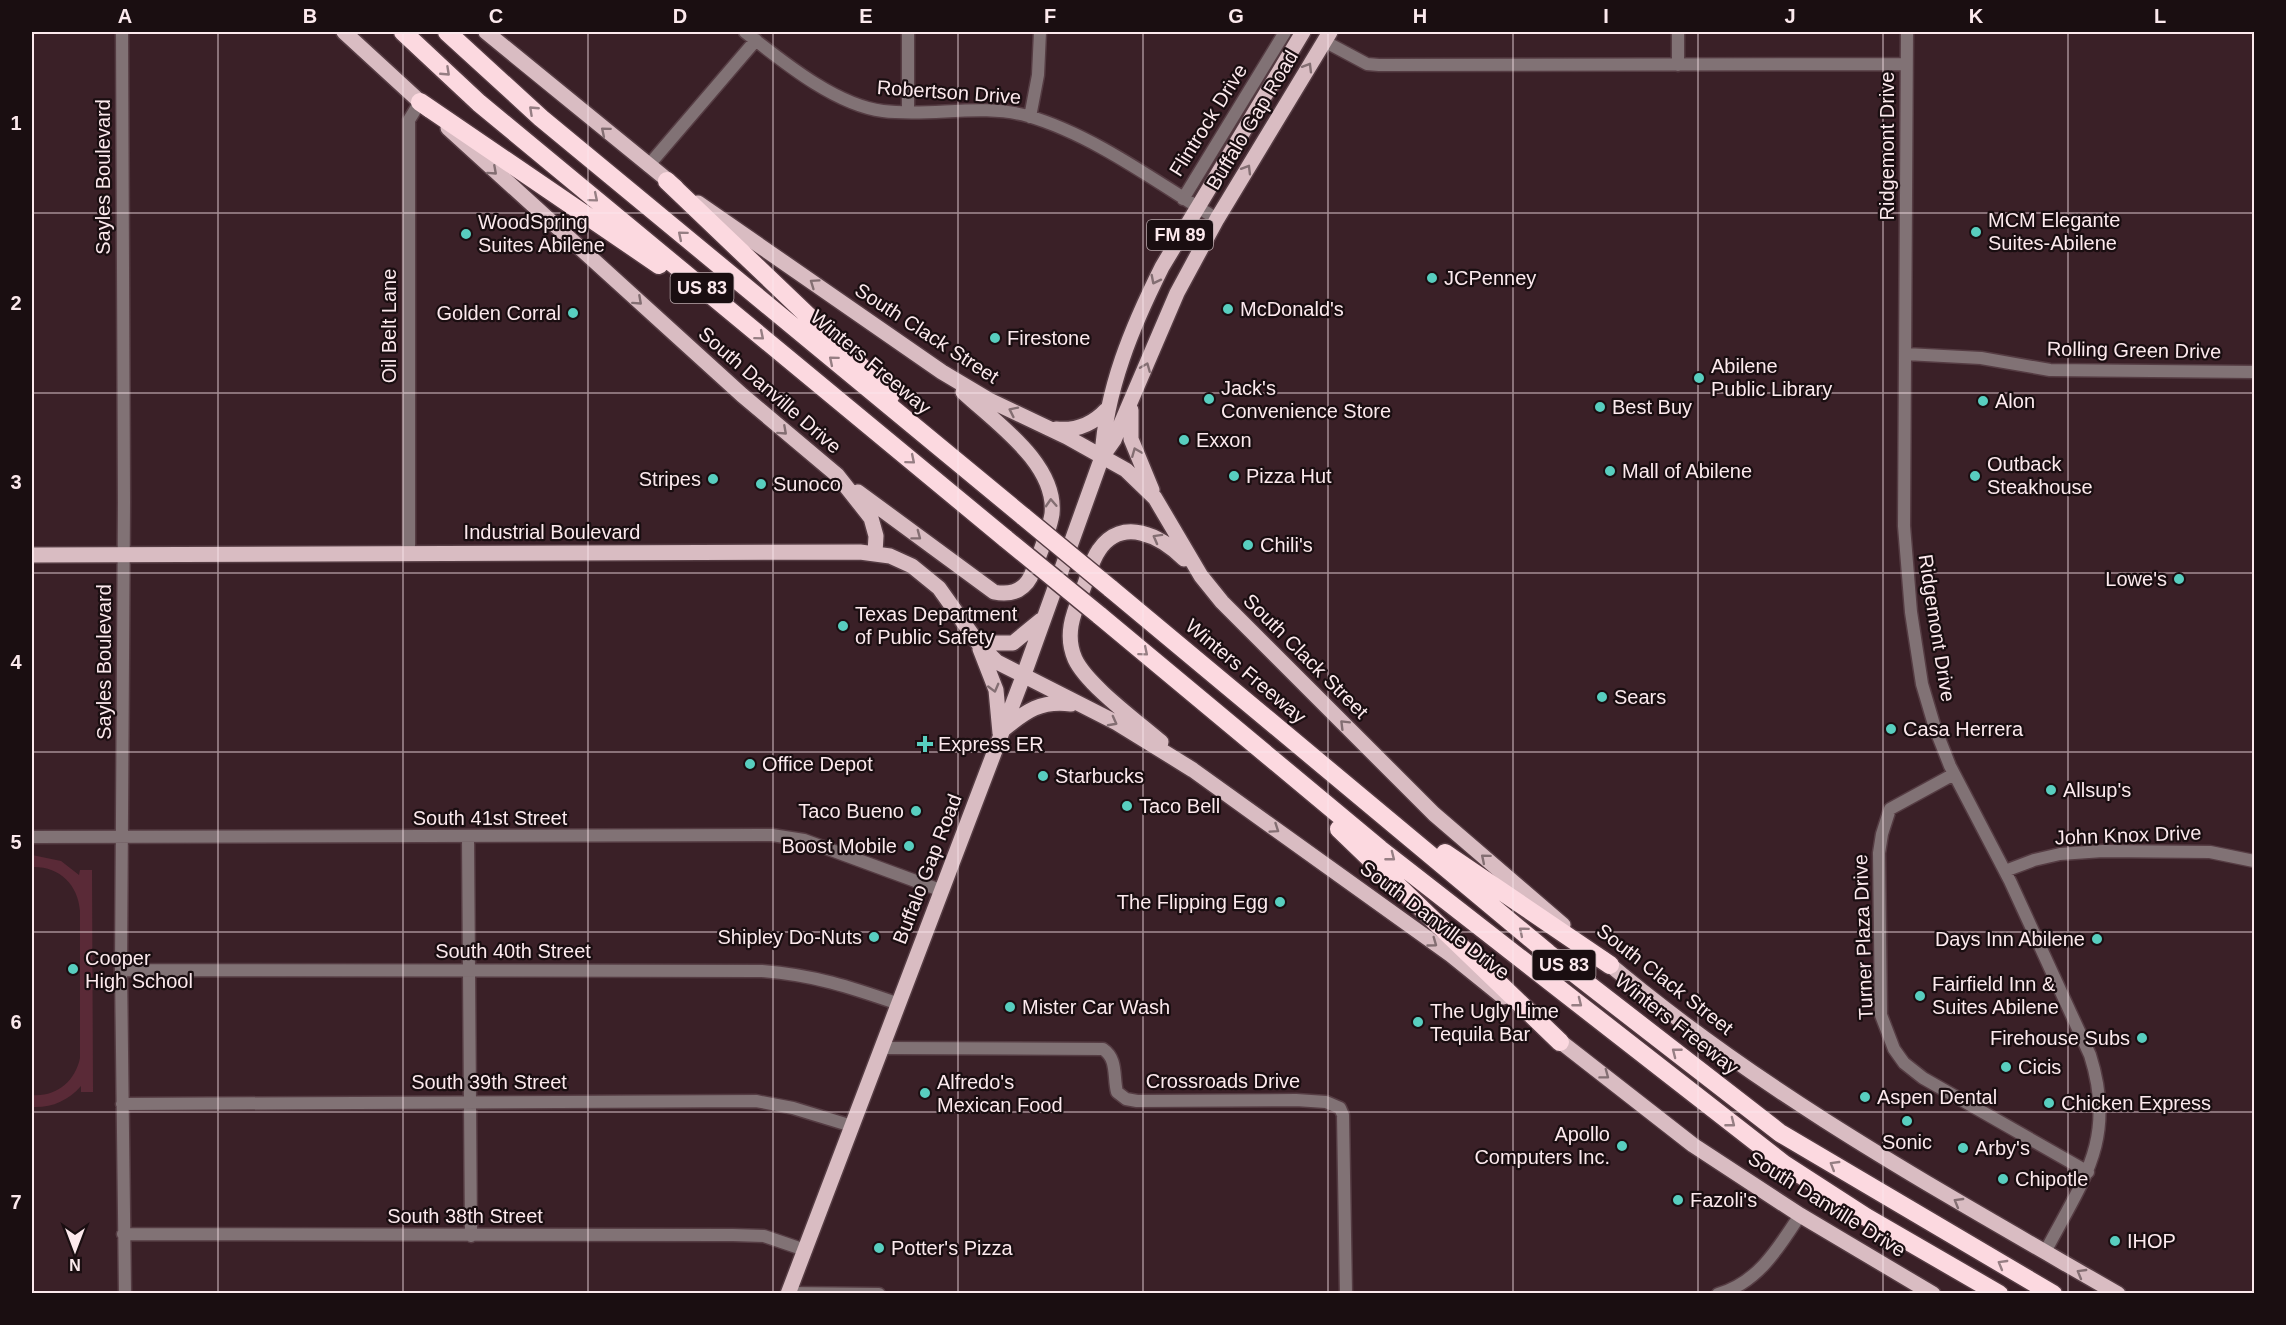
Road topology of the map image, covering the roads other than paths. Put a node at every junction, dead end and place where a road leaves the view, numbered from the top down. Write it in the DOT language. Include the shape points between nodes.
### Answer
graph roads {
  1 [pos="122,32"];
  2 [pos="344,32"];
  3 [pos="403,32"];
  4 [pos="447,32"];
  5 [pos="486,32"];
  6 [pos="746,32"];
  7 [pos="908,32"];
  8 [pos="1040,32"];
  9 [pos="1286,32"];
  10 [pos="1303,32"];
  11 [pos="1678,32"];
  12 [pos="1907,32"];
  13 [pos="1323,35"];
  14 [pos="756,40"];
  15 [pos="1906,64"];
  16 [pos="1678,65"];
  17 [pos="420,102"];
  18 [pos="908,112"];
  19 [pos="1030,117"];
  20 [pos="648,166"];
  21 [pos="667,181"];
  22 [pos="1183,199"];
  23 [pos="1197,207"];
  24 [pos="1217,219"];
  25 [pos="734,314"];
  26 [pos="1906,354"];
  27 [pos="942,372"];
  28 [pos="2254,372"];
  29 [pos="1131,403"];
  30 [pos="1106,410"];
  31 [pos="1049,429"];
  32 [pos="1102,457"];
  33 [pos="837,475"];
  34 [pos="978,480"];
  35 [pos="1155,498"];
  36 [pos="875,553"];
  37 [pos="409,554"];
  38 [pos="32,555"];
  39 [pos="124,555"];
  40 [pos="1201,576"];
  41 [pos="1044,617"];
  42 [pos="978,643"];
  43 [pos="1023,677"];
  44 [pos="1081,706"];
  45 [pos="1225,720"];
  46 [pos="1001,733"];
  47 [pos="1193,770"];
  48 [pos="1954,774"];
  49 [pos="1364,798"];
  50 [pos="32,837"];
  51 [pos="123,837"];
  52 [pos="468,838"];
  53 [pos="2254,861"];
  54 [pos="2005,872"];
  55 [pos="940,890"];
  56 [pos="1610,965"];
  57 [pos="121,970"];
  58 [pos="469,971"];
  59 [pos="900,1004"];
  60 [pos="1560,1042"];
  61 [pos="883,1048"];
  62 [pos="470,1101"];
  63 [pos="122,1104"];
  64 [pos="852,1126"];
  65 [pos="2088,1172"];
  66 [pos="1800,1215"];
  67 [pos="123,1234"];
  68 [pos="471,1236"];
  69 [pos="805,1250"];
  70 [pos="2045,1252"];
  71 [pos="124,1293"];
  72 [pos="788,1293"];
  73 [pos="879,1293"];
  74 [pos="1346,1293"];
  75 [pos="1718,1293"];
  76 [pos="1933,1293"];
  77 [pos="1999,1293"];
  78 [pos="2053,1293"];
  79 [pos="2118,1293"];
  1 -- 39 [label="street, Sayles Boulevard"];
  2 -- 17 [label="main road, South Danville Drive"];
  3 -- 25 [label="highway, US 83, one-way" via="479,103"];
  34 -- 4 [label="highway, Winters Freeway / US 83, one-way" via="542,118"];
  20 -- 5 [label="main road, South Clack Street, one-way"];
  6 -- 14 [label="street, Robertson Drive"];
  7 -- 18 [label="street"];
  8 -- 19 [label="street" via="1038,75"];
  9 -- 22 [label="street, Flintrock Drive"];
  10 -- 23 [label="main road, Buffalo Gap Road / FM 89"];
  11 -- 16 [label="street"];
  12 -- 15 [label="street, Ridgemont Drive"];
  13 -- 16 [label="street" via="1367,64"];
  24 -- 13 [label="main road, Buffalo Gap Road / FM 89, one-way"];
  14 -- 18 [label="street, Robertson Drive" via="831,92 881,111"];
  14 -- 20 [label="street"];
  15 -- 16 [label="street"];
  15 -- 26 [label="street, Ridgemont Drive"];
  17 -- 25 [label="highway"];
  17 -- 33 [label="main road, South Danville Drive, one-way" via="742,395"];
  17 -- 37 [label="street, Oil Belt Lane" via="409,120"];
  18 -- 19 [label="street, Robertson Drive" via="974,110"];
  19 -- 22 [label="street, Robertson Drive" via="1090,143"];
  20 -- 21 [label="main road, South Clack Street"];
  27 -- 21 [label="main road, South Clack Street, one-way"];
  21 -- 34 [label="highway" via="818,322"];
  22 -- 23 [label="street, Robertson Drive"];
  23 -- 24 [label="street, Robertson Drive"];
  23 -- 30 [label="main road, Buffalo Gap Road / FM 89, one-way" via="1146,299 1124,351"];
  29 -- 24 [label="main road, Buffalo Gap Road / FM 89, one-way" via="1177,293"];
  25 -- 45 [label="highway, US 83, one-way, bridge"];
  26 -- 28 [label="street, Rolling Green Drive" via="1981,358 2050,370"];
  26 -- 48 [label="street, Ridgemont Drive" via="1904,526 1909,589 1922,684"];
  31 -- 27 [label="main road, South Clack Street, one-way"];
  33 -- 27 [label="main road, one-way" via="986,587 1002,594 1023,587 1032,573 1050,520 1047,481 1029,454"];
  29 -- 32 [label="main road, Buffalo Gap Road / FM 89"];
  35 -- 29 [label="main road, one-way" via="1131,439"];
  30 -- 31 [label="main road" via="1096,421 1080,428"];
  30 -- 32 [label="main road, Buffalo Gap Road / FM 89"];
  31 -- 32 [label="main road, South Clack Street"];
  32 -- 35 [label="main road, South Clack Street" via="1126,470"];
  32 -- 41 [label="main road, Buffalo Gap Road / FM 89"];
  33 -- 36 [label="main road, South Danville Drive" via="871,518"];
  34 -- 49 [label="highway, Winters Freeway / US 83, bridge"];
  35 -- 40 [label="main road, South Clack Street"];
  36 -- 37 [label="main road, Industrial Boulevard"];
  36 -- 42 [label="main road, Industrial Boulevard" via="902,561 930,579"];
  37 -- 39 [label="main road, Industrial Boulevard"];
  38 -- 39 [label="main road, Industrial Boulevard"];
  39 -- 51 [label="street, Sayles Boulevard"];
  40 -- 47 [label="main road, one-way" via="1176,551 1150,534 1123,533 1108,538 1097,552 1069,630 1072,651 1083,671"];
  56 -- 40 [label="main road, South Clack Street, one-way" via="1434,814 1222,602"];
  41 -- 42 [label="main road" via="1013,643"];
  41 -- 43 [label="main road, Buffalo Gap Road / FM 89"];
  42 -- 43 [label="main road, Industrial Boulevard" via="997,662"];
  42 -- 46 [label="main road, one-way" via="996,690"];
  43 -- 44 [label="main road, South Danville Drive"];
  43 -- 46 [label="main road, Buffalo Gap Road"];
  44 -- 46 [label="main road" via="1056,702 1029,708"];
  44 -- 47 [label="main road, South Danville Drive, one-way" via="1117,723"];
  45 -- 60 [label="highway"];
  45 -- 77 [label="highway, US 83, one-way" via="1380,849 1784,1164 1866,1217"];
  46 -- 55 [label="main road, Buffalo Gap Road"];
  47 -- 60 [label="main road, South Danville Drive, one-way" via="1450,955"];
  48 -- 54 [label="street, Ridgemont Drive"];
  48 -- 65 [label="street, Turner Plaza Drive" via="1890,810 1881,834 1880,994 1886,1033 1904,1063 1923,1078"];
  49 -- 56 [label="highway"];
  78 -- 49 [label="highway, Winters Freeway / US 83, one-way" via="1780,1133 1548,953"];
  50 -- 51 [label="street, South 41st Street"];
  51 -- 52 [label="street, South 41st Street"];
  51 -- 57 [label="street, Sayles Boulevard"];
  52 -- 55 [label="street, South 41st Street" via="772,835 804,840"];
  52 -- 58 [label="street"];
  53 -- 54 [label="street, John Knox Drive" via="2210,852 2099,852 2060,854"];
  54 -- 65 [label="street, Ridgemont Drive" via="2098,1079 2102,1110 2095,1156"];
  55 -- 59 [label="main road, Buffalo Gap Road"];
  70 -- 56 [label="main road, South Clack Street, one-way" via="1898,1168 1802,1107"];
  57 -- 58 [label="street, South 40th Street"];
  57 -- 63 [label="street, Sayles Boulevard"];
  58 -- 59 [label="street, South 40th Street" via="762,971 833,981"];
  58 -- 62 [label="street"];
  59 -- 61 [label="main road, Buffalo Gap Road"];
  60 -- 66 [label="main road, South Danville Drive, one-way" via="1693,1145"];
  61 -- 64 [label="main road, Buffalo Gap Road"];
  61 -- 74 [label="street, Crossroads Drive" via="1103,1049 1110,1054 1114,1066 1117,1092 1126,1099 1296,1100 1326,1102 1340,1108"];
  62 -- 63 [label="street, South 39th Street"];
  62 -- 64 [label="street, South 39th Street" via="756,1101"];
  62 -- 68 [label="street"];
  63 -- 67 [label="street, Sayles Boulevard"];
  64 -- 69 [label="main road, Buffalo Gap Road"];
  65 -- 70 [label="street, Ridgemont Drive"];
  66 -- 75 [label="street" via="1749,1280"];
  66 -- 76 [label="main road, South Danville Drive"];
  67 -- 68 [label="street, South 38th Street"];
  67 -- 71 [label="street, Sayles Boulevard"];
  68 -- 69 [label="street, South 38th Street" via="744,1235 764,1236"];
  69 -- 72 [label="main road, Buffalo Gap Road"];
  79 -- 70 [label="main road, South Clack Street, one-way"];
  72 -- 73 [label="street"];
}
